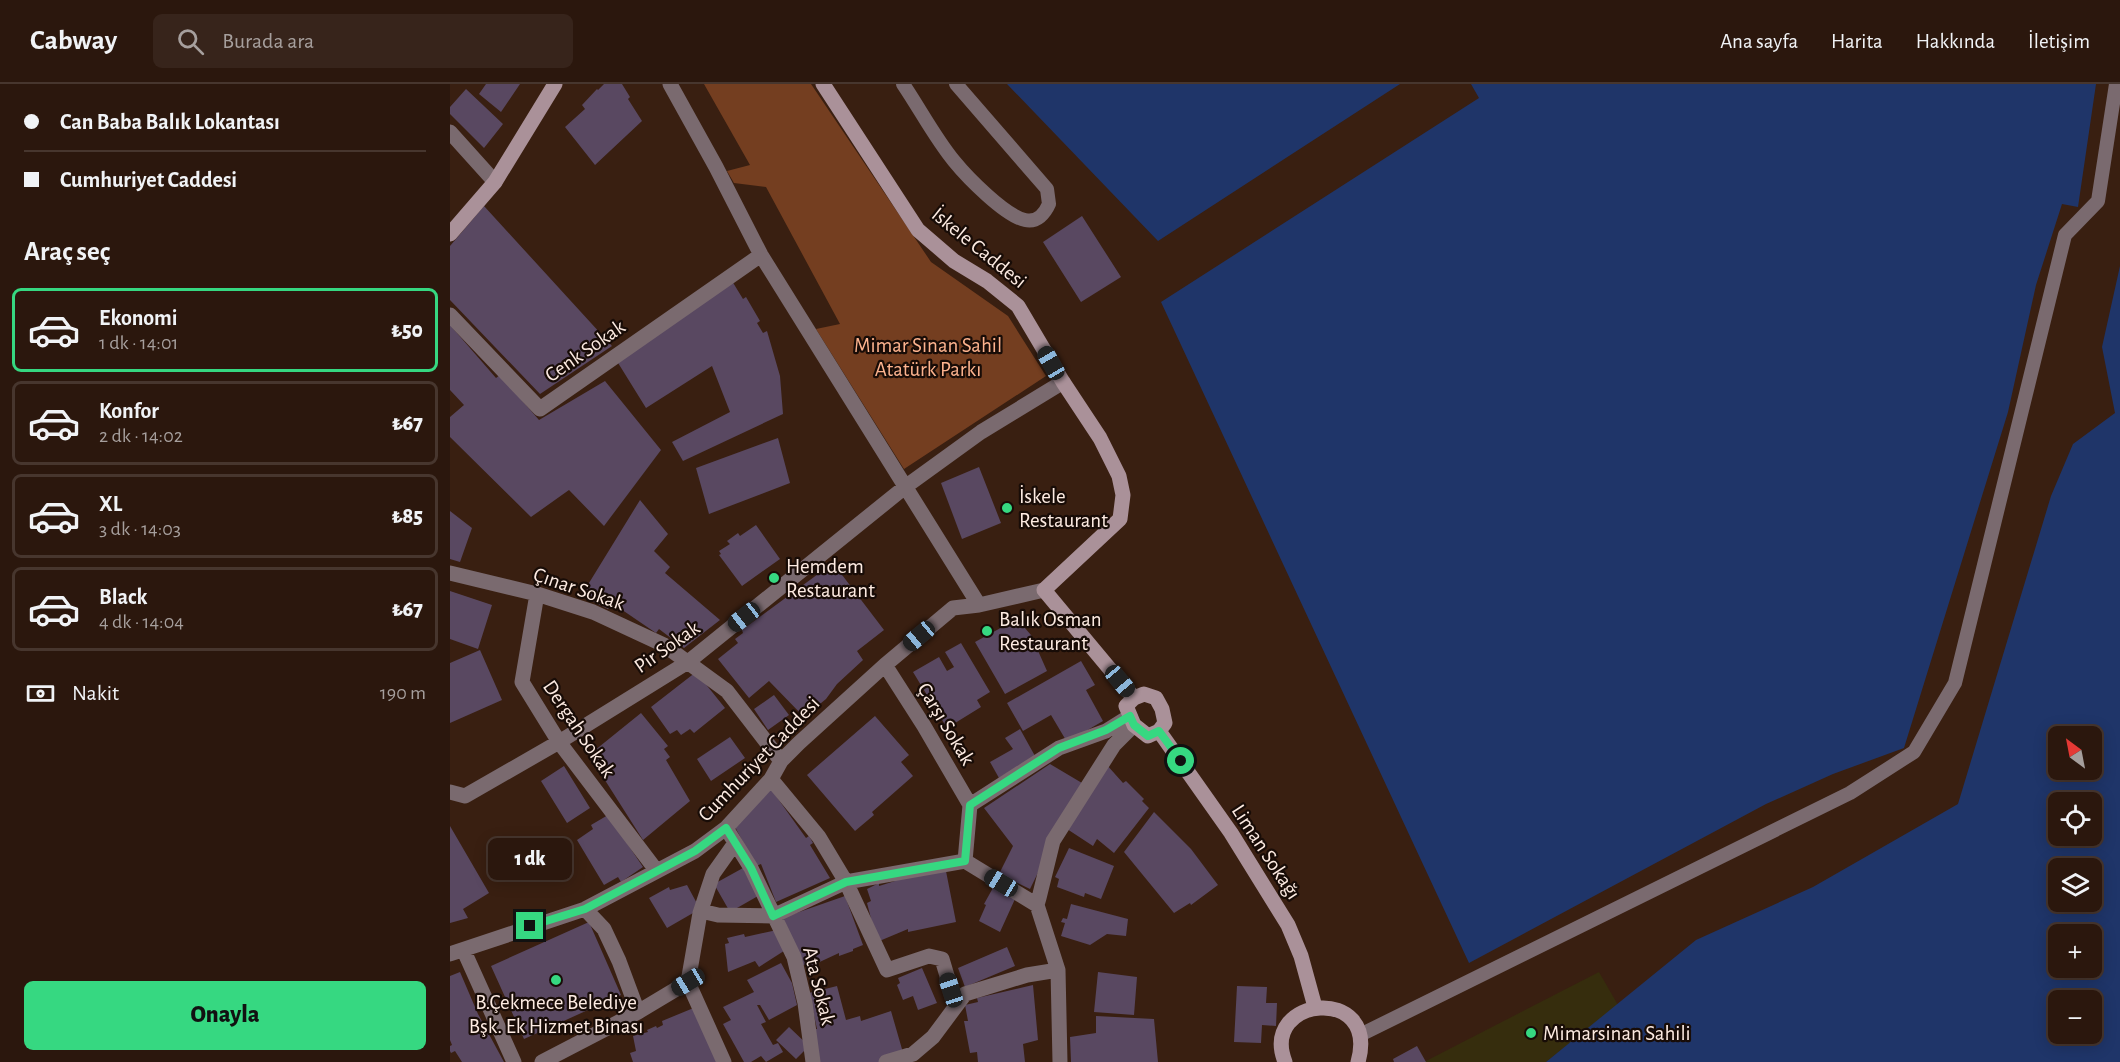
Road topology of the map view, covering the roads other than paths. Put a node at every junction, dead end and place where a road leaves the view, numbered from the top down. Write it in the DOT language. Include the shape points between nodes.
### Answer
graph roads {
  1 [pos="555,84"];
  2 [pos="670,84"];
  3 [pos="823,84"];
  4 [pos="903,84"];
  5 [pos="956,84"];
  6 [pos="2116,84"];
  7 [pos="450,132"];
  8 [pos="495,182"];
  9 [pos="450,234"];
  10 [pos="761,255"];
  11 [pos="450,315"];
  12 [pos="1063,382"];
  13 [pos="905,487"];
  14 [pos="450,573"];
  15 [pos="1044,590"];
  16 [pos="537,594"];
  17 [pos="979,605"];
  18 [pos="688,662"];
  19 [pos="885,665"];
  20 [pos="1134,698"];
  21 [pos="1132,721"];
  22 [pos="1159,731"];
  23 [pos="559,742"];
  24 [pos="781,761"];
  25 [pos="771,779"];
  26 [pos="450,792"];
  27 [pos="970,805"];
  28 [pos="726,828"];
  29 [pos="735,843"];
  30 [pos="965,861"];
  31 [pos="656,870"];
  32 [pos="846,882"];
  33 [pos="1038,902"];
  34 [pos="585,909"];
  35 [pos="701,910"];
  36 [pos="773,916"];
  37 [pos="457,953"];
  38 [pos="1058,970"];
  39 [pos="688,982"];
  40 [pos="956,1006"];
  41 [pos="1315,1007"];
  42 [pos="638,1012"];
  43 [pos="1360,1035"];
  44 [pos="914,1058"];
  45 [pos="514,1062"];
  46 [pos="542,1062"];
  47 [pos="724,1062"];
  48 [pos="813,1062"];
  49 [pos="886,1062"];
  50 [pos="1060,1062"];
  51 [pos="1285,1062"];
  52 [pos="1358,1062"];
  1 -- 8 [label="street"];
  2 -- 10 [label="street"];
  3 -- 12 [label="street, İskele Caddesi" via="918,230 1018,306"];
  4 -- 5 [label="lane" via="954,161 990,199 1023,220 1041,216 1049,204 1047,189"];
  6 -- 43 [label="lane" via="2098,201 2065,235 1955,683 1914,752 1850,793"];
  7 -- 8 [label="street"];
  8 -- 9 [label="street"];
  10 -- 11 [label="street, Cenk Sokak" via="540,409"];
  10 -- 13 [label="street"];
  12 -- 13 [label="street, Pir Sokak" via="981,432"];
  12 -- 15 [label="street, İskele Caddesi" via="1100,438 1124,495 1120,519"];
  13 -- 17 [label="street"];
  13 -- 18 [label="street, Pir Sokak"];
  14 -- 16 [label="street, Çınar Sokak"];
  15 -- 17 [label="street, Cumhuriyet Caddesi"];
  15 -- 20 [label="street"];
  16 -- 18 [label="street, Çınar Sokak" via="593,612 664,645"];
  16 -- 23 [label="street, Dergah Sokak" via="522,682"];
  17 -- 19 [label="street, Cumhuriyet Caddesi" via="953,608"];
  18 -- 23 [label="street, Pir Sokak"];
  18 -- 24 [label="street, Çınar Sokak" via="728,691"];
  19 -- 24 [label="street, Cumhuriyet Caddesi"];
  19 -- 27 [label="street, Çarşı Sokak"];
  20 -- 21 [label="street" via="1126,706"];
  20 -- 22 [label="street" via="1144,694 1156,698 1165,723"];
  21 -- 22 [label="street" via="1148,736"];
  21 -- 27 [label="street" via="1059,748"];
  21 -- 33 [label="street" via="1053,841"];
  22 -- 41 [label="street, Liman Sokağı" via="1231,833 1288,925"];
  23 -- 26 [label="street, Pir Sokak" via="465,796"];
  23 -- 31 [label="street, Dergah Sokak"];
  24 -- 25 [label="street, Cumhuriyet Caddesi"];
  25 -- 28 [label="street, Cumhuriyet Caddesi"];
  25 -- 32 [label="street" via="819,837"];
  27 -- 30 [label="street"];
  28 -- 29 [label="street, Ata Sokak"];
  28 -- 31 [label="street, Cumhuriyet Caddesi" via="695,851"];
  29 -- 35 [label="street" via="713,874"];
  29 -- 36 [label="street, Ata Sokak"];
  30 -- 32 [label="street"];
  30 -- 33 [label="street"];
  31 -- 34 [label="street, Cumhuriyet Caddesi"];
  32 -- 36 [label="street"];
  32 -- 40 [label="street" via="887,970 929,956 942,959"];
  33 -- 38 [label="street"];
  34 -- 37 [label="street, Cumhuriyet Caddesi"];
  34 -- 42 [label="street" via="604,929"];
  35 -- 36 [label="street" via="718,915"];
  35 -- 39 [label="street"];
  36 -- 48 [label="street, Ata Sokak" via="794,957"];
  37 -- 45 [label="street"];
  38 -- 40 [label="street" via="965,994"];
  38 -- 50 [label="street"];
  39 -- 42 [label="street"];
  39 -- 47 [label="street"];
  40 -- 44 [label="street"];
  41 -- 43 [label="street" via="1342,1012"];
  41 -- 51 [label="street" via="1299,1014 1287,1026 1282,1043"];
  42 -- 46 [label="street"];
  43 -- 52 [label="street"];
  44 -- 49 [label="street"];
}
